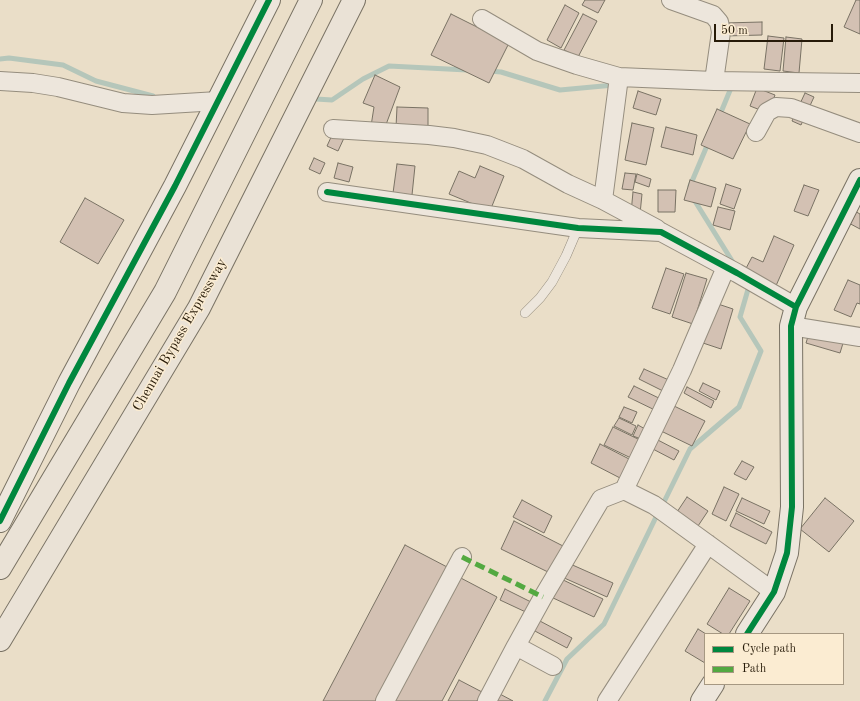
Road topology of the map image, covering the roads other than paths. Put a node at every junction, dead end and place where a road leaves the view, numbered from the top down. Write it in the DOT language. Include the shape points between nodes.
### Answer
graph roads {
  1 [pos="269,0"];
  2 [pos="311,0"];
  3 [pos="354,0"];
  4 [pos="671,0"];
  5 [pos="482,19"];
  6 [pos="619,77"];
  7 [pos="0,81"];
  8 [pos="714,81"];
  9 [pos="860,83"];
  10 [pos="218,101"];
  11 [pos="333,129"];
  12 [pos="756,132"];
  13 [pos="860,133"];
  14 [pos="860,180"];
  15 [pos="327,192"];
  16 [pos="603,200"];
  17 [pos="578,228"];
  18 [pos="661,232"];
  19 [pos="726,267"];
  20 [pos="525,313"];
  21 [pos="793,317"];
  22 [pos="860,337"];
  23 [pos="624,490"];
  24 [pos="0,521"];
  25 [pos="708,544"];
  26 [pos="462,557"];
  27 [pos="0,568"];
  28 [pos="774,592"];
  29 [pos="748,633"];
  30 [pos="0,640"];
  31 [pos="516,646"];
  32 [pos="553,666"];
  33 [pos="712,685"];
  34 [pos="385,701"];
  35 [pos="487,701"];
  36 [pos="607,701"];
  37 [pos="702,701"];
  1 -- 10 [label="street"];
  2 -- 27 [label="highway" via="165,292"];
  3 -- 30 [label="highway, Chennai Bypass Expressway" via="199,308"];
  4 -- 8 [label="street" via="713,15 719,22 721,32"];
  5 -- 6 [label="street" via="537,51"];
  6 -- 8 [label="street"];
  6 -- 16 [label="street"];
  7 -- 10 [label="street" via="58,87 123,103 152,105"];
  8 -- 9 [label="street"];
  10 -- 24 [label="street" via="69,383"];
  11 -- 16 [label="street" via="428,135 487,145 523,159"];
  12 -- 13 [label="street" via="767,112 776,107 791,108"];
  14 -- 21 [label="street"];
  15 -- 17 [label="street"];
  16 -- 18 [label="street"];
  17 -- 18 [label="street"];
  17 -- 20 [label="lane" via="552,282"];
  18 -- 19 [label="street"];
  19 -- 21 [label="street"];
  19 -- 23 [label="street" via="682,370"];
  21 -- 22 [label="street"];
  21 -- 28 [label="street" via="792,507 787,553"];
  23 -- 25 [label="street" via="660,510"];
  23 -- 31 [label="street" via="601,499"];
  25 -- 28 [label="street"];
  25 -- 36 [label="street"];
  26 -- 34 [label="street"];
  28 -- 29 [label="street"];
  31 -- 32 [label="street"];
  31 -- 35 [label="street"];
  33 -- 37 [label="street"];
}
